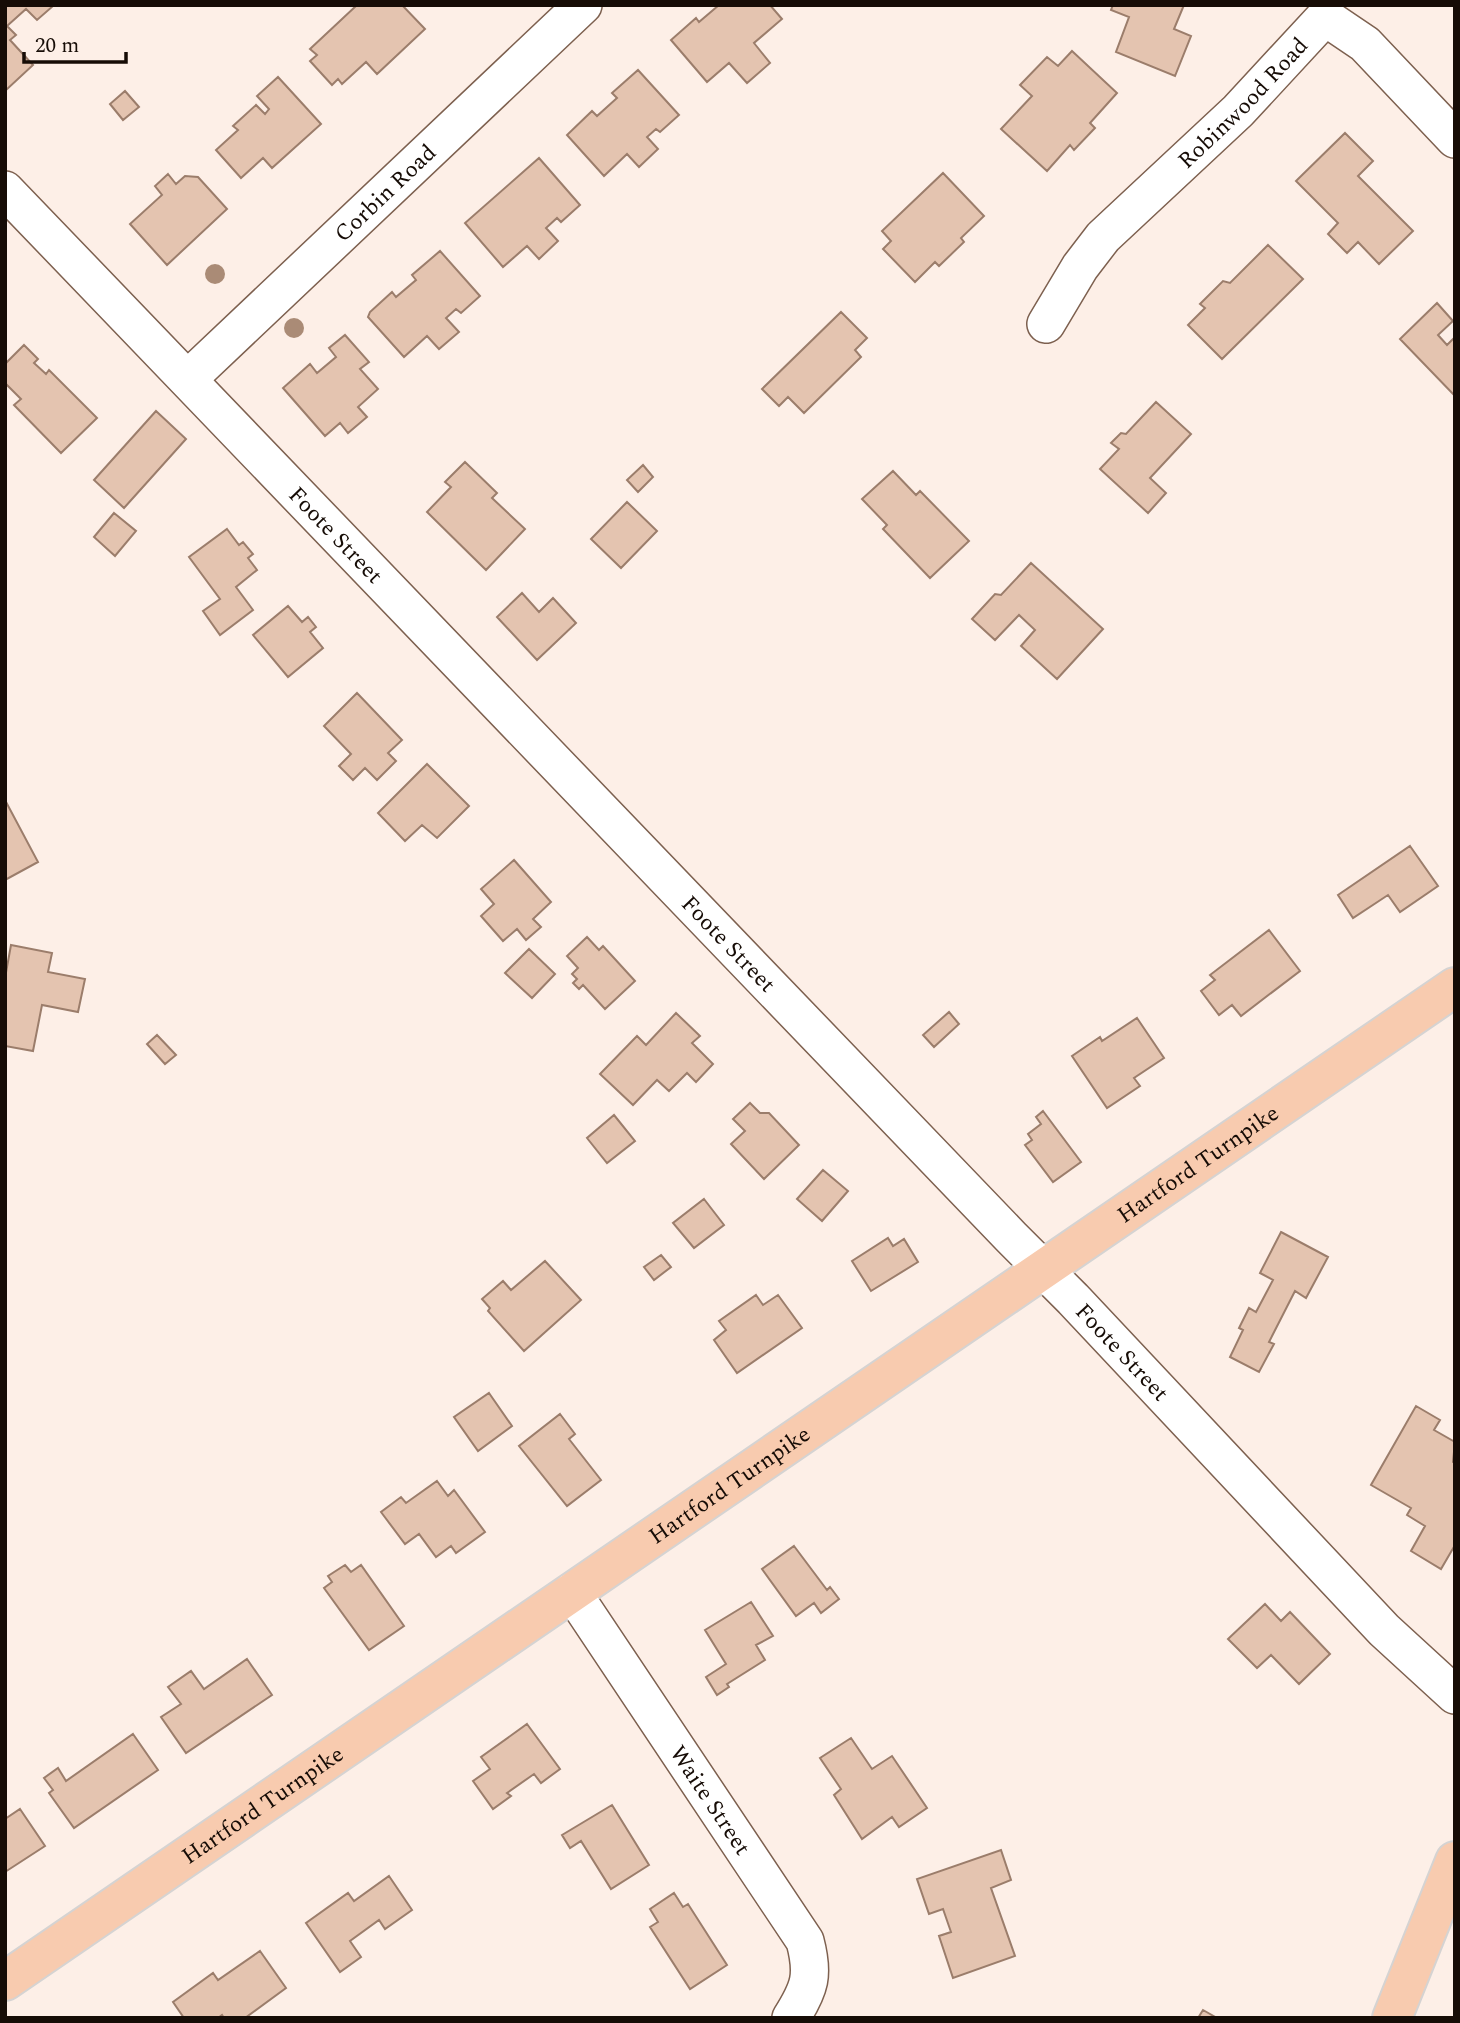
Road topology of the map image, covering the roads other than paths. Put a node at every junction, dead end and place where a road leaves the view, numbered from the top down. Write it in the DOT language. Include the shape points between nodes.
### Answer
graph roads {
  1 [pos="583,5"];
  2 [pos="1455,139"];
  3 [pos="5,190"];
  4 [pos="1046,324"];
  5 [pos="188,379"];
  6 [pos="1455,987"];
  7 [pos="1043,1269"];
  8 [pos="572,1592"];
  9 [pos="1455,1695"];
  10 [pos="1455,1861"];
  11 [pos="5,1981"];
  12 [pos="791,2018"];
  13 [pos="1392,2018"];
  1 -- 5 [label="street, Corbin Road"];
  2 -- 4 [label="street, Robinwood Road" via="1364,44 1325,17 1238,111 1103,237"];
  3 -- 5 [label="street, Foote Street"];
  5 -- 7 [label="street, Foote Street"];
  6 -- 7 [label="main road, Hartford Turnpike"];
  7 -- 8 [label="main road, Hartford Turnpike"];
  7 -- 9 [label="street, Foote Street" via="1384,1629"];
  8 -- 11 [label="main road, Hartford Turnpike"];
  8 -- 12 [label="street, Waite Street" via="805,1941 812,1967"];
  10 -- 13 [label="main road"];
}
